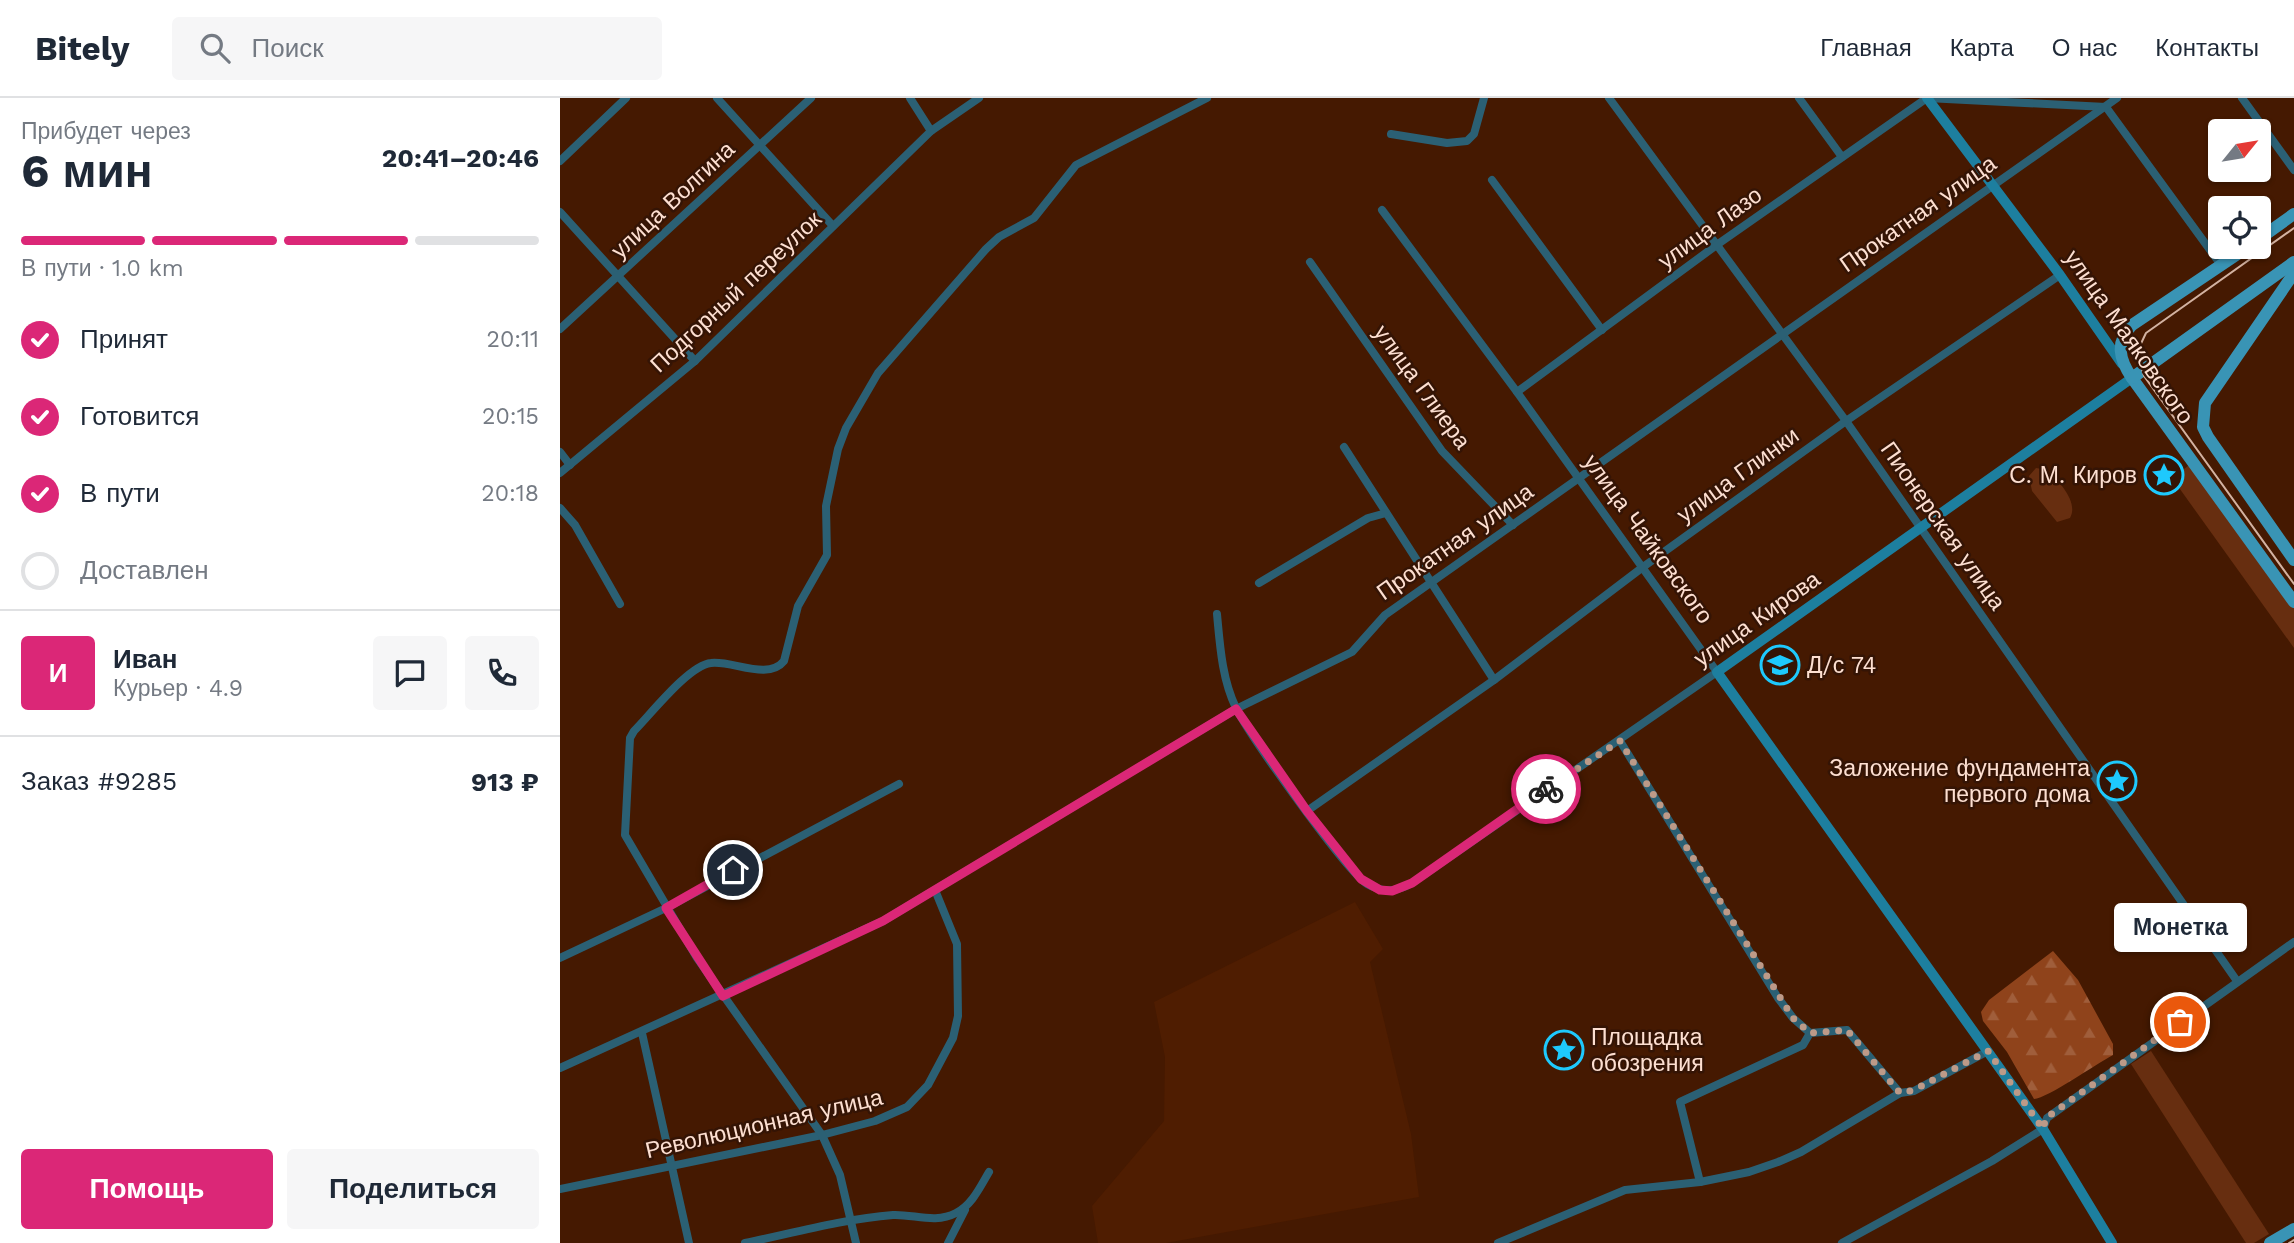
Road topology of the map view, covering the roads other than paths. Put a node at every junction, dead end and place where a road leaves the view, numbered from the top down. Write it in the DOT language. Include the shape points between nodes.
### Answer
graph roads {
  1 [pos="626,98"];
  2 [pos="717,98"];
  3 [pos="811,98"];
  4 [pos="910,98"];
  5 [pos="979,98"];
  6 [pos="1208,98"];
  7 [pos="1484,98"];
  8 [pos="1609,98"];
  9 [pos="1799,98"];
  10 [pos="1927,98"];
  11 [pos="2118,98"];
  12 [pos="2242,98"];
  13 [pos="2106,107"];
  14 [pos="931,131"];
  15 [pos="1391,134"];
  16 [pos="759,146"];
  17 [pos="1842,157"];
  18 [pos="560,161"];
  19 [pos="2294,170"];
  20 [pos="1492,180"];
  21 [pos="1992,185"];
  22 [pos="1382,210"];
  23 [pos="560,212"];
  24 [pos="2294,214"];
  25 [pos="833,226"];
  26 [pos="2271,230"];
  27 [pos="1718,244"];
  28 [pos="2230,259"];
  29 [pos="1310,262"];
  30 [pos="2294,262"];
  31 [pos="2221,265"];
  32 [pos="2294,273"];
  33 [pos="2060,275"];
  34 [pos="618,277"];
  35 [pos="560,329"];
  36 [pos="1602,330"];
  37 [pos="1782,334"];
  38 [pos="695,361"];
  39 [pos="2128,373"];
  40 [pos="1517,392"];
  41 [pos="1846,421"];
  42 [pos="1344,447"];
  43 [pos="560,452"];
  44 [pos="570,465"];
  45 [pos="560,473"];
  46 [pos="1579,478"];
  47 [pos="560,508"];
  48 [pos="1387,513"];
  49 [pos="1513,525"];
  50 [pos="1920,529"];
  51 [pos="2294,560"];
  52 [pos="1643,567"];
  53 [pos="1431,582"];
  54 [pos="1259,583"];
  55 [pos="2294,602"];
  56 [pos="620,604"];
  57 [pos="1217,614"];
  58 [pos="1717,672"];
  59 [pos="1494,680"];
  60 [pos="1236,709"];
  61 [pos="1620,741"];
  62 [pos="899,784"];
  63 [pos="1307,811"];
  64 [pos="934,890"];
  65 [pos="666,908"];
  66 [pos="2294,942"];
  67 [pos="560,958"];
  68 [pos="2237,981"];
  69 [pos="723,996"];
  70 [pos="642,1033"];
  71 [pos="1810,1033"];
  72 [pos="1988,1051"];
  73 [pos="560,1068"];
  74 [pos="1900,1093"];
  75 [pos="2043,1129"];
  76 [pos="822,1135"];
  77 [pos="673,1164"];
  78 [pos="989,1172"];
  79 [pos="1700,1182"];
  80 [pos="560,1189"];
  81 [pos="969,1205"];
  82 [pos="852,1221"];
  83 [pos="2294,1229"];
  84 [pos="1860,1240"];
  85 [pos="689,1243"];
  86 [pos="745,1243"];
  87 [pos="856,1243"];
  88 [pos="948,1243"];
  89 [pos="1498,1243"];
  90 [pos="1842,1243"];
  91 [pos="2112,1243"];
  92 [pos="2270,1243"];
  1 -- 18 [label="street"];
  2 -- 16 [label="street"];
  3 -- 16 [label="street, улица Волгина"];
  4 -- 14 [label="street"];
  5 -- 14 [label="street, Подгорный переулок"];
  6 -- 65 [label="street" via="1076,165 1034,218 992,242 878,373 838,449 826,506 827,555 798,606 781,666 764,670 719,663 699,667 634,731 628,754 625,835"];
  7 -- 15 [label="street" via="1477,127 1471,139 1462,143"];
  8 -- 27 [label="street, Пионерская улица"];
  9 -- 17 [label="street"];
  10 -- 13 [label="street"];
  10 -- 17 [label="street, улица Лазо"];
  10 -- 21 [label="main road, улица Маяковского"];
  11 -- 13 [label="street, Прокатная улица"];
  12 -- 19 [label="street"];
  13 -- 21 [label="street, Прокатная улица"];
  13 -- 31 [label="street"];
  14 -- 25 [label="street, Подгорный переулок"];
  16 -- 25 [label="street"];
  16 -- 34 [label="street, улица Волгина"];
  17 -- 27 [label="street, улица Лазо"];
  20 -- 36 [label="street"];
  21 -- 33 [label="main road, улица Маяковского"];
  21 -- 37 [label="street, Прокатная улица"];
  22 -- 40 [label="street, улица Чайковского"];
  23 -- 34 [label="street"];
  24 -- 26 [label="main road"];
  25 -- 38 [label="street, Подгорный переулок"];
  27 -- 36 [label="street, улица Лазо"];
  27 -- 37 [label="street, Пионерская улица"];
  28 -- 31 [label="main road"];
  29 -- 49 [label="street, улица Глиера" via="1442,451"];
  30 -- 39 [label="main road"];
  31 -- 39 [label="main road" via="2125,332 2120,350"];
  32 -- 51 [label="main road, улица Маяковского" via="2210,393 2202,418 2208,437"];
  33 -- 39 [label="main road, улица Маяковского"];
  33 -- 41 [label="street, улица Глинки"];
  34 -- 35 [label="street, улица Волгина"];
  34 -- 38 [label="street"];
  36 -- 40 [label="street, улица Лазо"];
  37 -- 41 [label="street, Пионерская улица"];
  37 -- 46 [label="street, Прокатная улица"];
  38 -- 44 [label="street, Подгорный переулок"];
  39 -- 50 [label="main road, улица Кирова"];
  39 -- 55 [label="main road, улица Маяковского"];
  40 -- 46 [label="street, улица Чайковского"];
  41 -- 50 [label="street, Пионерская улица"];
  41 -- 52 [label="street, улица Глинки"];
  42 -- 48 [label="street"];
  43 -- 44 [label="street"];
  44 -- 45 [label="street, Подгорный переулок"];
  46 -- 49 [label="street, Прокатная улица"];
  46 -- 52 [label="street, улица Чайковского"];
  47 -- 56 [label="street" via="575,524"];
  48 -- 53 [label="street"];
  48 -- 54 [label="street" via="1368,517"];
  49 -- 53 [label="street, Прокатная улица"];
  50 -- 58 [label="main road, улица Кирова"];
  50 -- 68 [label="street, Пионерская улица"];
  52 -- 58 [label="street, улица Чайковского"];
  52 -- 59 [label="street, улица Глинки"];
  53 -- 59 [label="street"];
  53 -- 60 [label="street, Прокатная улица" via="1379,620 1352,652"];
  57 -- 60 [label="street" via="1222,661"];
  58 -- 61 [label="street, улица Кирова"];
  58 -- 72 [label="main road, улица Чайковского"];
  59 -- 63 [label="street, улица Глинки"];
  60 -- 63 [label="street"];
  60 -- 64 [label="street, Прокатная улица"];
  61 -- 63 [label="street, улица Кирова" via="1402,889 1380,890 1361,879"];
  61 -- 71 [label="street" via="1778,998"];
  62 -- 65 [label="street"];
  64 -- 69 [label="street, Прокатная улица" via="883,921"];
  64 -- 76 [label="street, Революционная улица" via="959,958 953,1038 928,1085 907,1107 875,1122"];
  65 -- 67 [label="street"];
  65 -- 69 [label="street"];
  66 -- 68 [label="street"];
  68 -- 75 [label="street" via="2046,1118"];
  69 -- 70 [label="street, Прокатная улица"];
  69 -- 76 [label="street"];
  70 -- 73 [label="street, Прокатная улица"];
  70 -- 77 [label="street"];
  71 -- 74 [label="street" via="1847,1030"];
  71 -- 79 [label="street" via="1803,1045 1680,1102"];
  72 -- 74 [label="street"];
  72 -- 75 [label="main road, улица Чайковского"];
  74 -- 79 [label="street" via="1801,1152 1749,1172"];
  75 -- 84 [label="street"];
  75 -- 91 [label="main road, улица Чайковского"];
  76 -- 77 [label="street, Революционная улица"];
  76 -- 82 [label="street" via="840,1175"];
  77 -- 80 [label="street, Революционная улица"];
  77 -- 85 [label="street"];
  78 -- 81 [label="street"];
  79 -- 89 [label="street" via="1625,1189"];
  81 -- 82 [label="street" via="930,1219 895,1215"];
  81 -- 88 [label="street"];
  82 -- 86 [label="street"];
  82 -- 87 [label="street"];
  83 -- 92 [label="main road"];
  84 -- 90 [label="street"];
}
